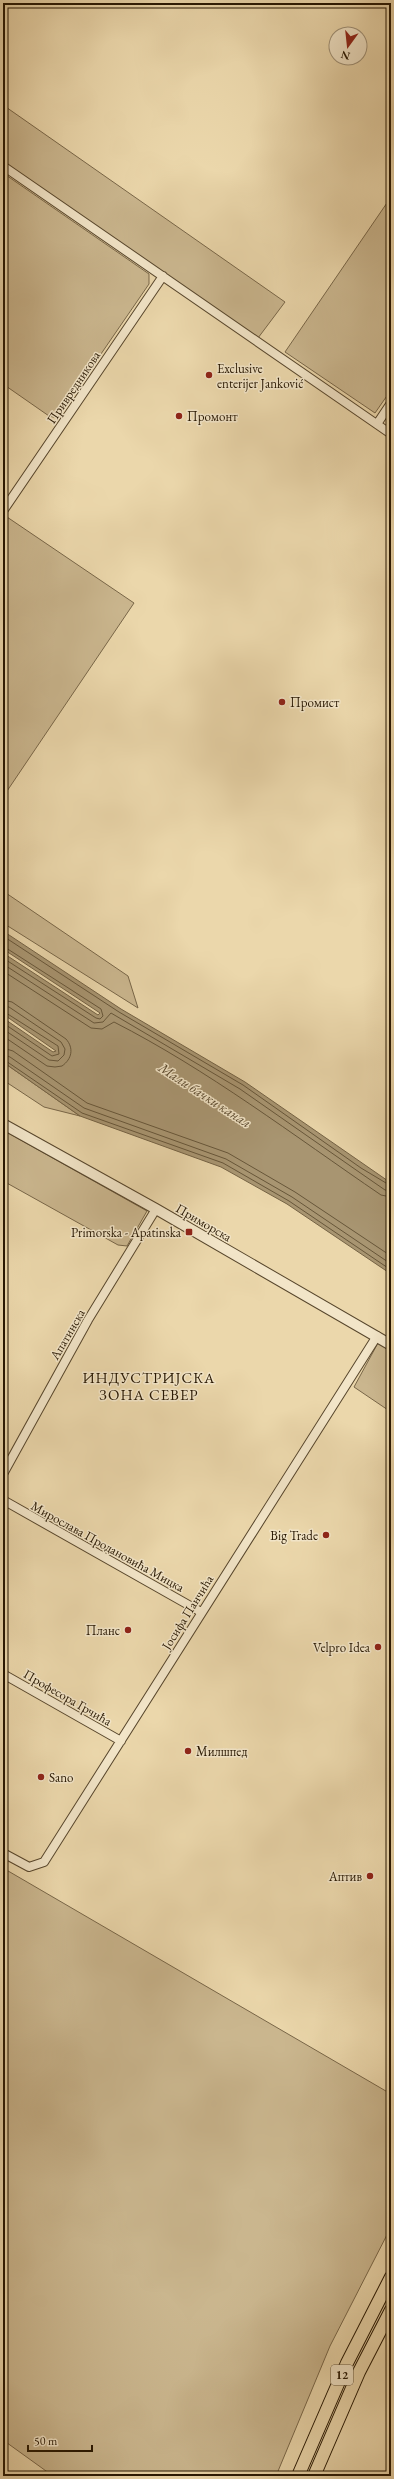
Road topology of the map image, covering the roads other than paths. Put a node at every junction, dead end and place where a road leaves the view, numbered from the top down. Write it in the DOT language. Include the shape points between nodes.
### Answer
graph roads {
  1 [pos="3,166"];
  2 [pos="163,276"];
  3 [pos="391,403"];
  4 [pos="377,424"];
  5 [pos="391,434"];
  6 [pos="3,511"];
  7 [pos="3,1124"];
  8 [pos="156,1209"];
  9 [pos="377,1336"];
  10 [pos="391,1345"];
  11 [pos="3,1474"];
  12 [pos="3,1500"];
  13 [pos="201,1612"];
  14 [pos="3,1674"];
  15 [pos="121,1741"];
  16 [pos="3,1853"];
  17 [pos="391,2277"];
  18 [pos="391,2310"];
  19 [pos="298,2476"];
  20 [pos="314,2476"];
  1 -- 2 [label="street"];
  2 -- 4 [label="street"];
  2 -- 6 [label="street, Привредникова"];
  3 -- 4 [label="street"];
  4 -- 5 [label="street"];
  7 -- 8 [label="street, Приморска"];
  8 -- 9 [label="street, Приморска"];
  8 -- 11 [label="street, Апатинска" via="88,1320"];
  9 -- 10 [label="street, Приморска"];
  9 -- 13 [label="street, Јосифа Панчића"];
  12 -- 13 [label="street, Мирослава Продановића Мицка"];
  13 -- 15 [label="street, Јосифа Панчића"];
  14 -- 15 [label="street, Професора Грчића"];
  15 -- 16 [label="street, Јосифа Панчића" via="44,1862 29,1867"];
  17 -- 19 [label="main road, 12" via="347,2363"];
  18 -- 20 [label="main road, 12" via="359,2372"];
}
